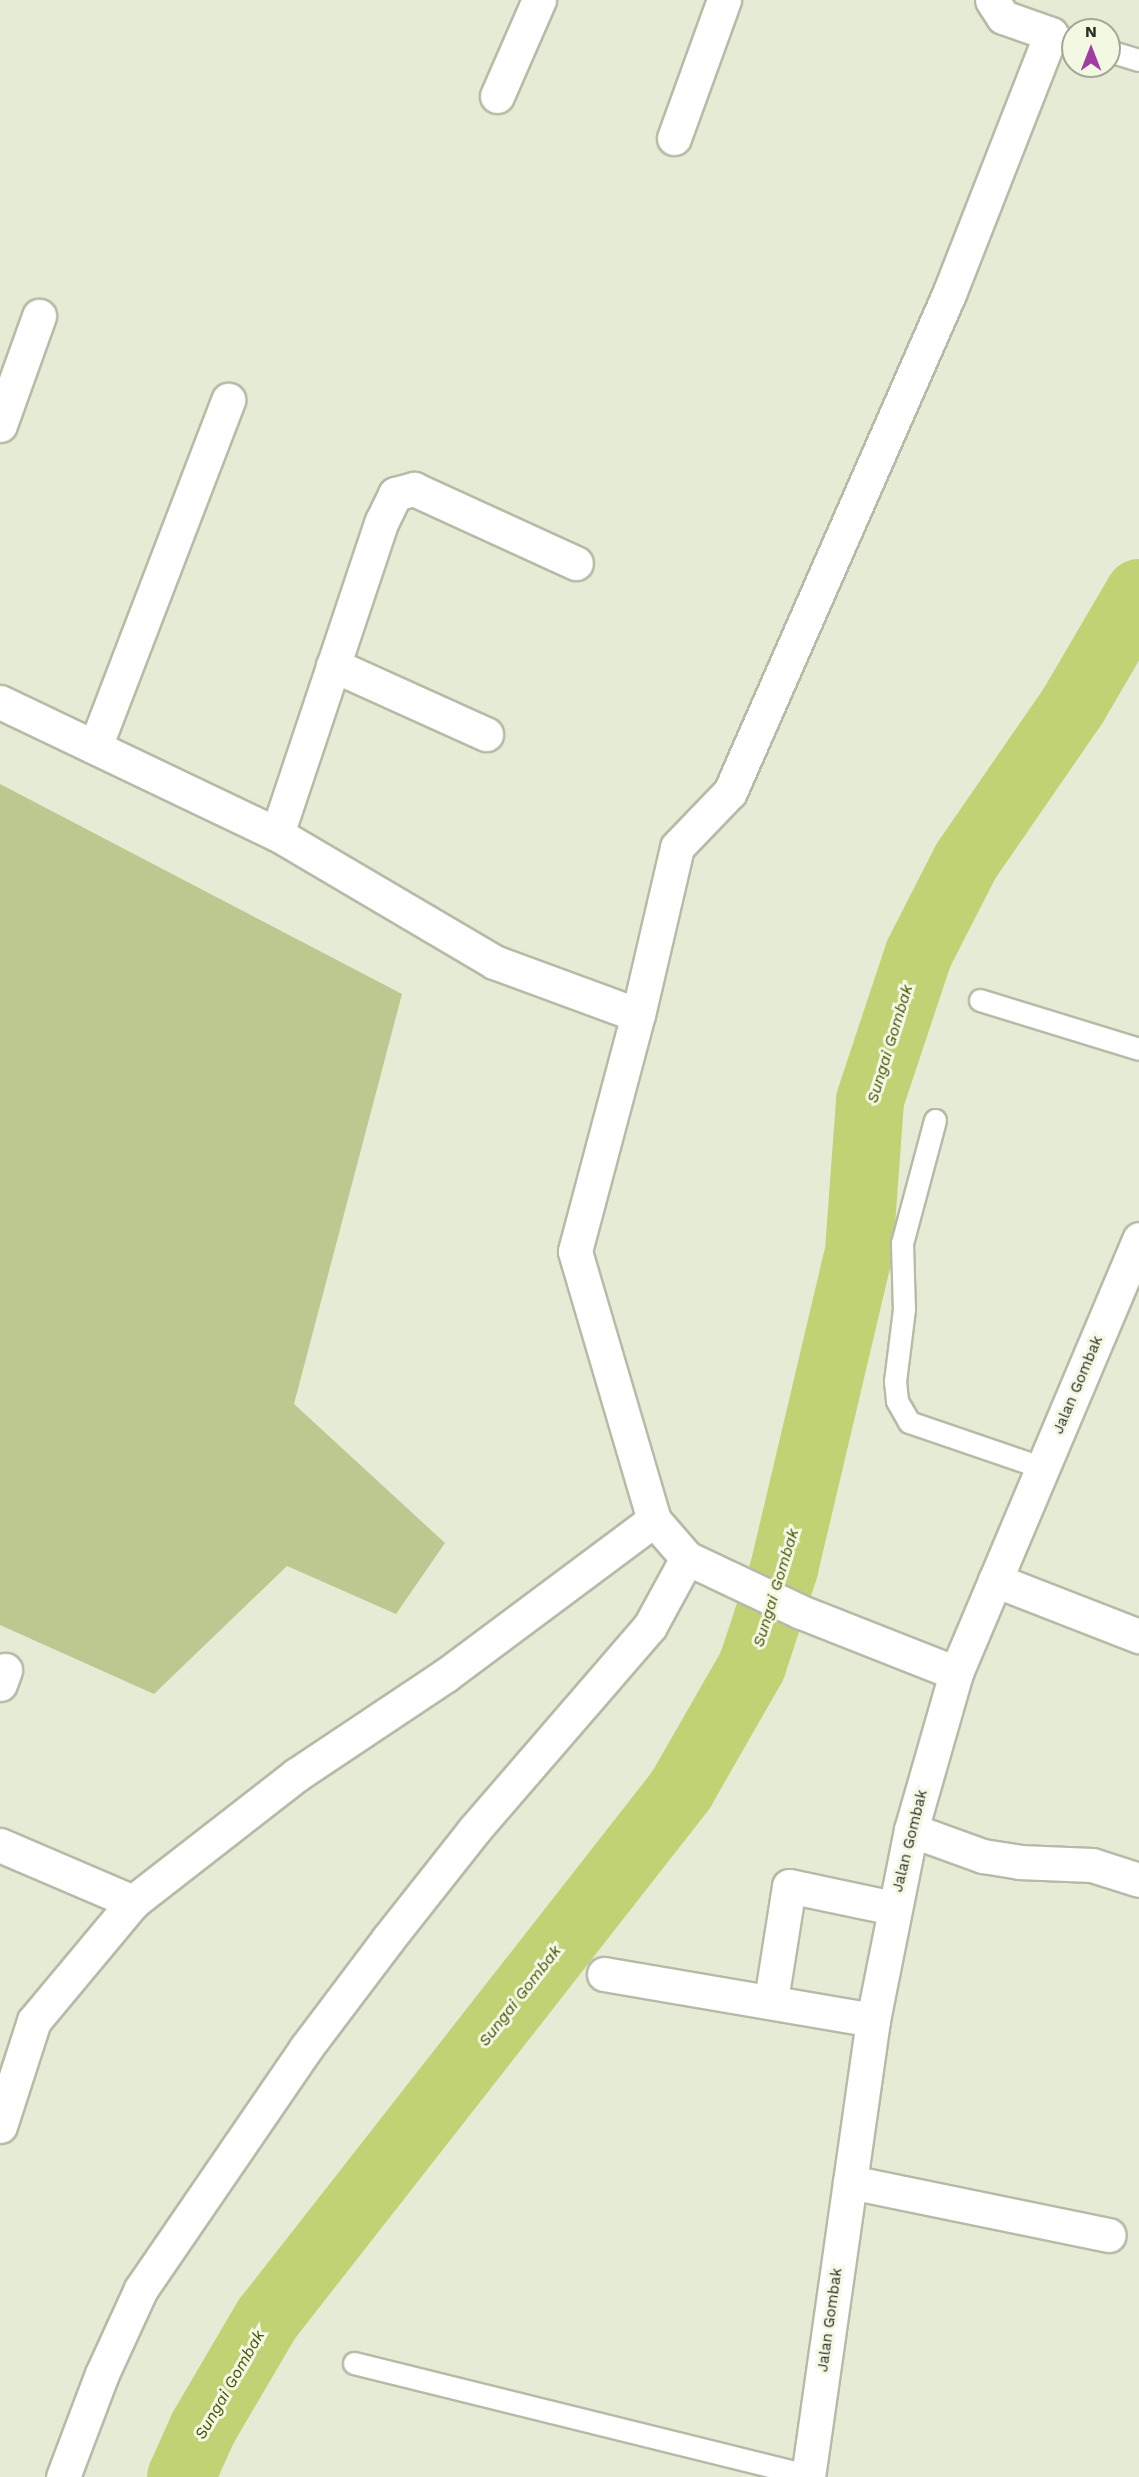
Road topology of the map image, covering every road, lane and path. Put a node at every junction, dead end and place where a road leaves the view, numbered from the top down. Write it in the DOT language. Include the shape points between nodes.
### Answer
graph roads {
  1 [pos="539,0"];
  2 [pos="724,0"];
  3 [pos="992,0"];
  4 [pos="1061,38"];
  5 [pos="1061,40"];
  6 [pos="1121,55"];
  7 [pos="1139,60"];
  8 [pos="497,96"];
  9 [pos="674,138"];
  10 [pos="39,316"];
  11 [pos="228,400"];
  12 [pos="0,425"];
  13 [pos="576,563"];
  14 [pos="333,665"];
  15 [pos="0,702"];
  16 [pos="486,734"];
  17 [pos="95,747"];
  18 [pos="277,834"];
  19 [pos="980,1000"];
  20 [pos="638,1015"];
  21 [pos="1139,1049"];
  22 [pos="934,1120"];
  23 [pos="1139,1239"];
  24 [pos="1043,1468"];
  25 [pos="654,1520"];
  26 [pos="694,1562"];
  27 [pos="995,1580"];
  28 [pos="1139,1636"];
  29 [pos="956,1673"];
  30 [pos="911,1830"];
  31 [pos="0,1845"];
  32 [pos="1139,1880"];
  33 [pos="133,1902"];
  34 [pos="893,1908"];
  35 [pos="604,1974"];
  36 [pos="771,2000"];
  37 [pos="873,2020"];
  38 [pos="0,2126"];
  39 [pos="850,2182"];
  40 [pos="1109,2235"];
  41 [pos="354,2363"];
  42 [pos="808,2476"];
  43 [pos="63,2477"];
  1 -- 8 [label="street"];
  2 -- 9 [label="street"];
  3 -- 4 [label="street" via="1003,17"];
  5 -- 20 [label="street" via="730,792 677,847"];
  6 -- 7 [label="lane"];
  10 -- 12 [label="street"];
  11 -- 17 [label="street"];
  13 -- 14 [label="street" via="414,489 395,494 382,521"];
  14 -- 16 [label="street"];
  14 -- 18 [label="street"];
  15 -- 17 [label="street"];
  17 -- 18 [label="street"];
  18 -- 20 [label="street" via="494,962"];
  19 -- 21 [label="lane"];
  20 -- 25 [label="street" via="575,1251"];
  22 -- 24 [label="lane" via="902,1243 904,1309 895,1381 897,1401 909,1422"];
  23 -- 24 [label="street, Jalan Gombak"];
  24 -- 27 [label="street, Jalan Gombak"];
  25 -- 26 [label="street"];
  25 -- 33 [label="street" via="446,1675 296,1775"];
  26 -- 29 [label="street" via="801,1612"];
  26 -- 43 [label="street" via="650,1626 474,1830 368,1966 141,2289 102,2374"];
  27 -- 28 [label="street"];
  27 -- 29 [label="street, Jalan Gombak"];
  29 -- 30 [label="street, Jalan Gombak"];
  30 -- 32 [label="street" via="983,1856 1019,1862 1092,1865"];
  30 -- 34 [label="street, Jalan Gombak"];
  31 -- 33 [label="street"];
  33 -- 38 [label="street" via="34,2021"];
  34 -- 36 [label="street" via="789,1886"];
  34 -- 37 [label="street, Jalan Gombak"];
  35 -- 36 [label="street"];
  36 -- 37 [label="street"];
  37 -- 39 [label="street, Jalan Gombak"];
  39 -- 40 [label="street"];
  39 -- 42 [label="street, Jalan Gombak"];
  41 -- 42 [label="lane"];
}
